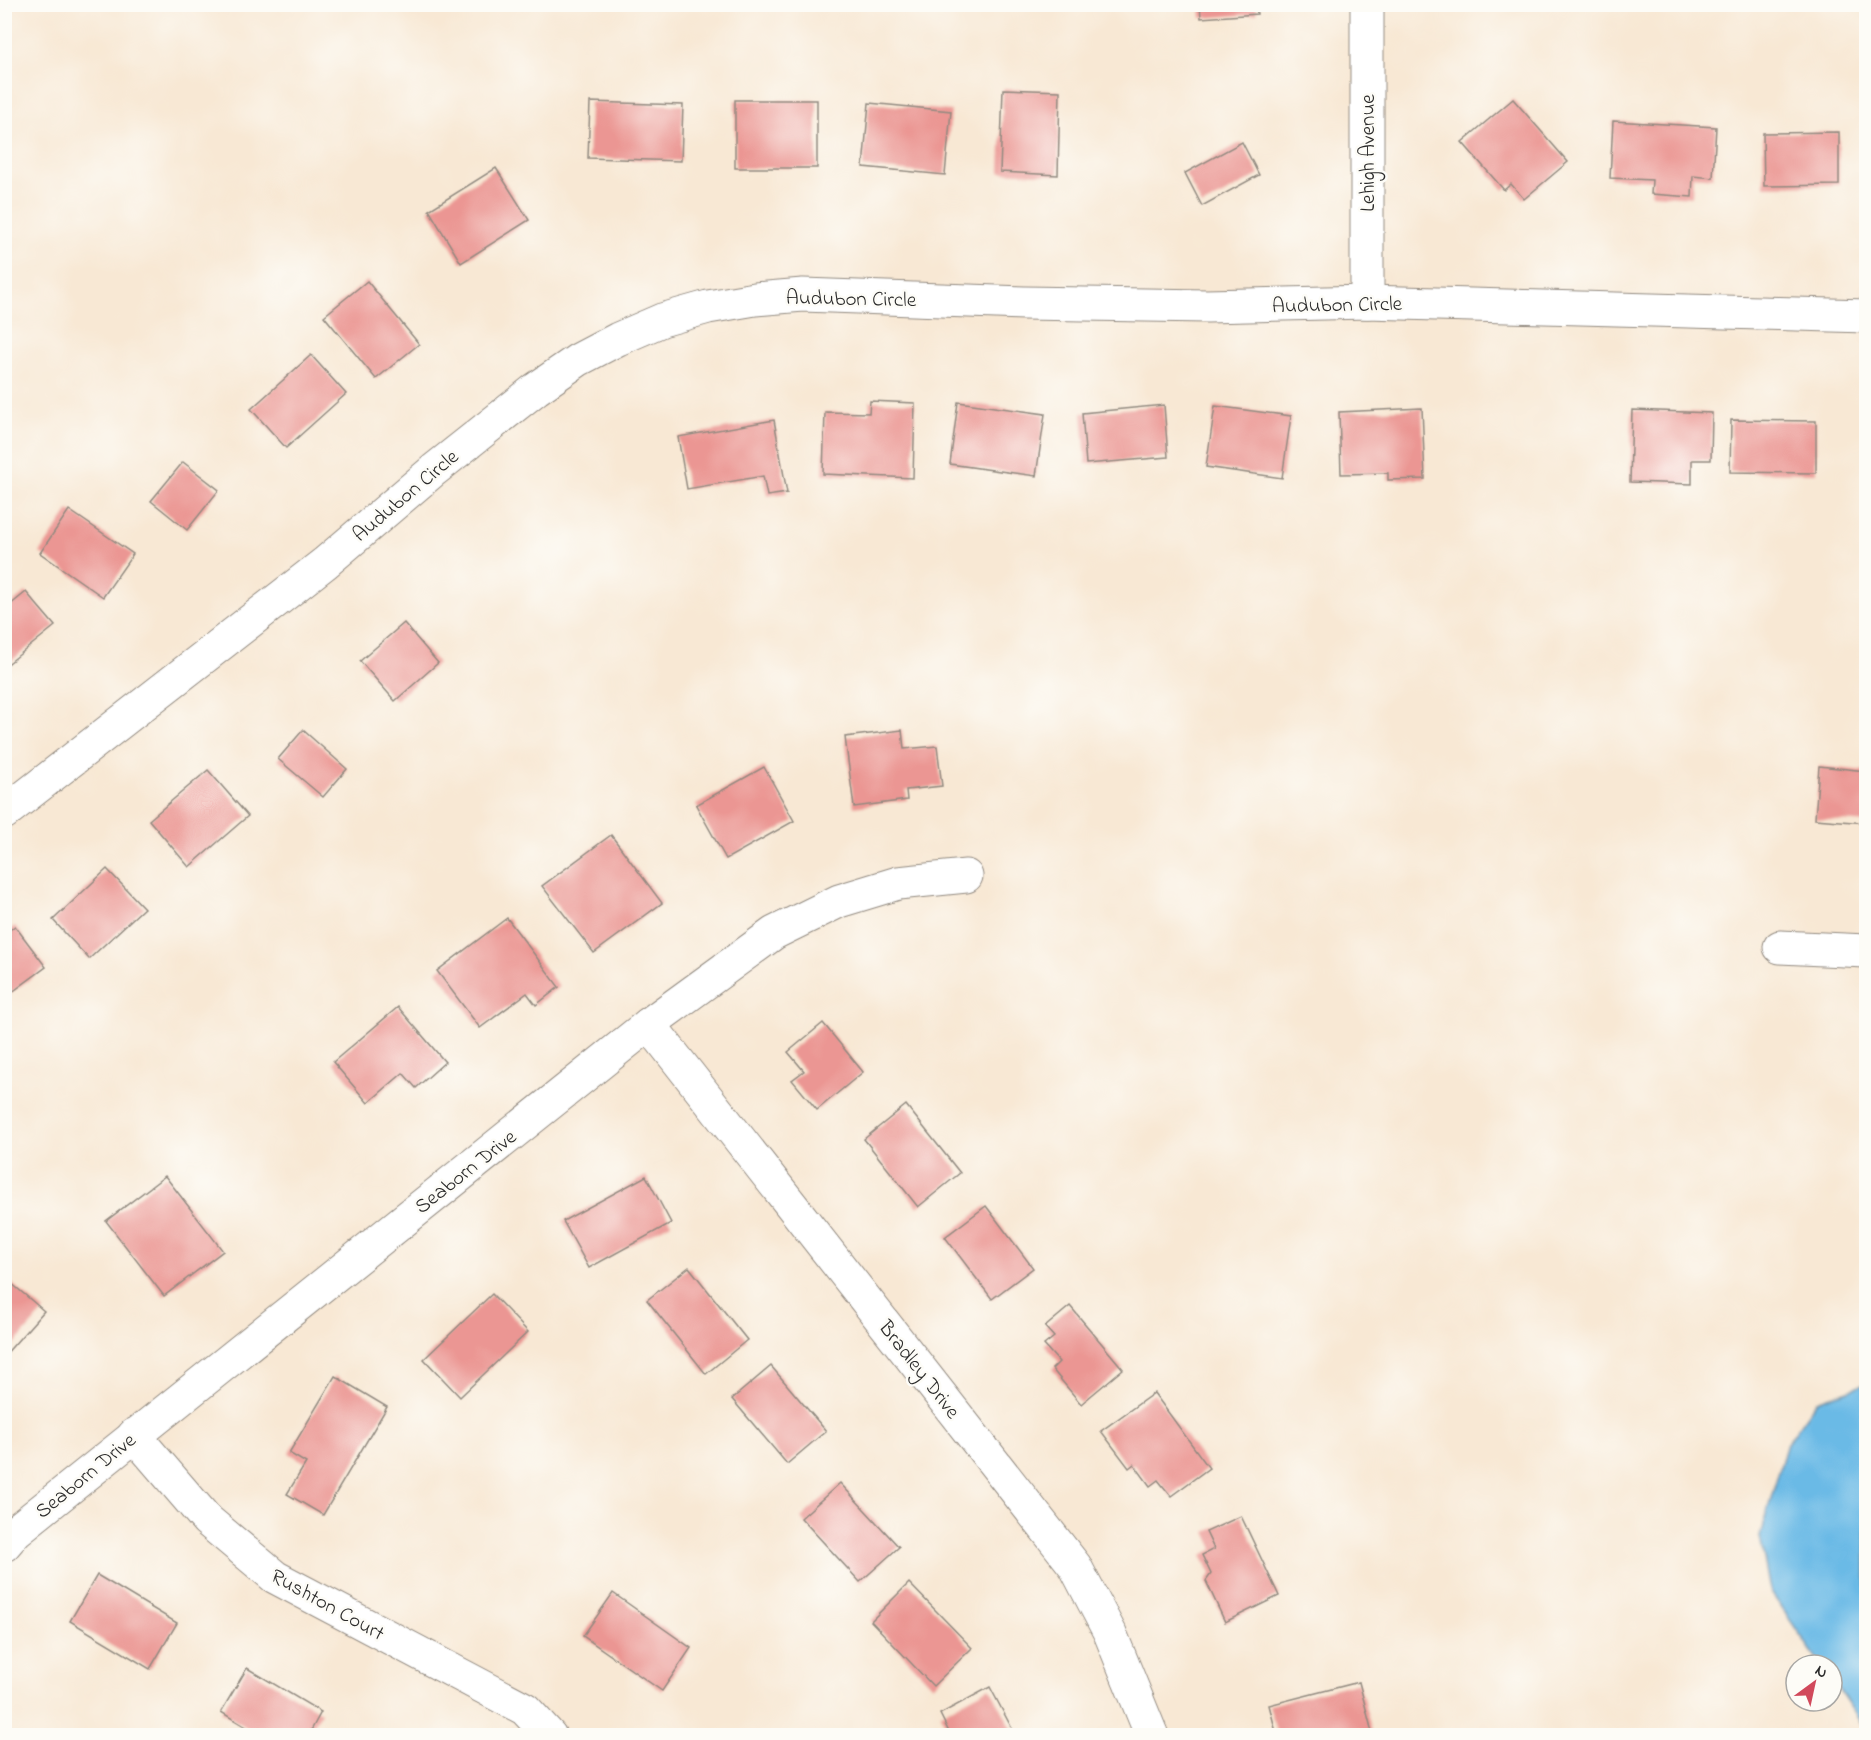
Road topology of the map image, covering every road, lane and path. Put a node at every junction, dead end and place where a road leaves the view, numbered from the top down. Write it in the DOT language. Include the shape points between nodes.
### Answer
graph roads {
  1 [pos="1367,4"];
  2 [pos="1366,302"];
  3 [pos="1866,316"];
  4 [pos="4,813"];
  5 [pos="966,876"];
  6 [pos="1780,947"];
  7 [pos="1866,951"];
  8 [pos="649,1024"];
  9 [pos="134,1435"];
  10 [pos="4,1545"];
  11 [pos="550,1736"];
  12 [pos="1152,1736"];
  1 -- 2 [label="street, Lehigh Avenue"];
  2 -- 3 [label="street, Audubon Circle"];
  2 -- 4 [label="street, Audubon Circle" via="1207,306 803,295 755,298 662,320 578,360 536,389 315,570"];
  5 -- 8 [label="street, Seaborn Drive" via="898,883 839,901 774,933"];
  6 -- 7 [label="street"];
  8 -- 9 [label="street, Seaborn Drive"];
  8 -- 12 [label="street, Bradley Drive" via="1075,1566 1110,1633"];
  9 -- 10 [label="street, Seaborn Drive" via="16,1530"];
  9 -- 11 [label="street, Rushton Court" via="207,1521 275,1577 525,1709"];
}
